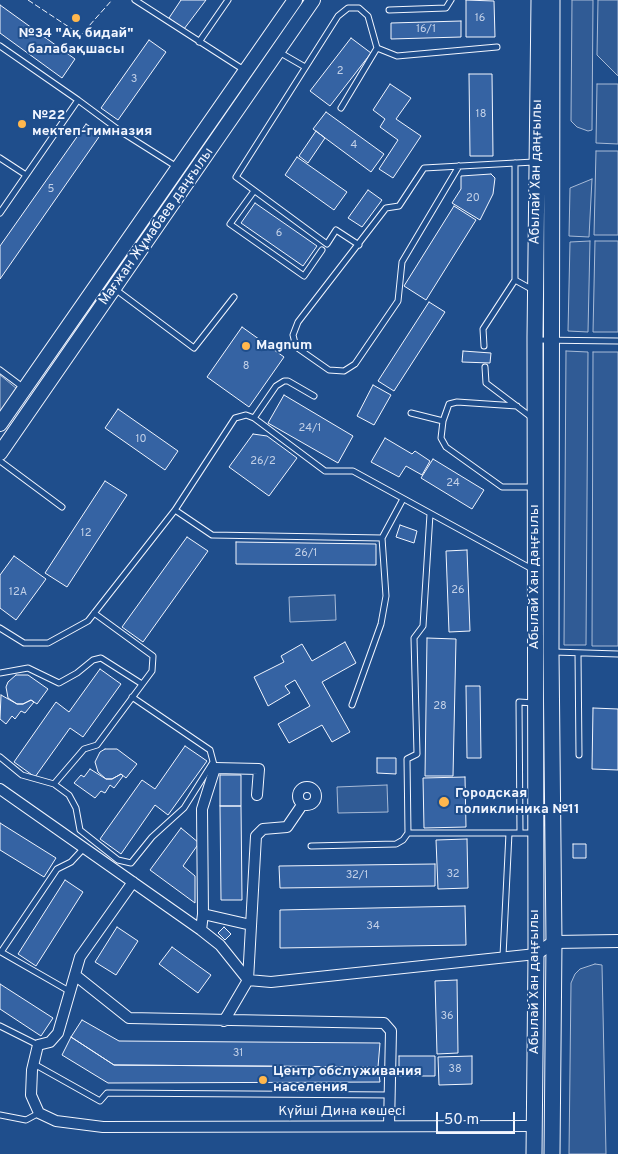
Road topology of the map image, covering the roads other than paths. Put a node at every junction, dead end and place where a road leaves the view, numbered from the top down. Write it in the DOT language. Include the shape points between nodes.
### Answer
graph roads {
  1 [pos="135,0"];
  2 [pos="228,0"];
  3 [pos="284,0"];
  4 [pos="296,0"];
  5 [pos="313,0"];
  6 [pos="451,0"];
  7 [pos="534,0"];
  8 [pos="540,0"];
  9 [pos="552,0"];
  10 [pos="389,10"];
  11 [pos="279,22"];
  12 [pos="199,42"];
  13 [pos="0,46"];
  14 [pos="497,47"];
  15 [pos="377,48"];
  16 [pos="278,51"];
  17 [pos="539,53"];
  18 [pos="305,67"];
  19 [pos="246,72"];
  20 [pos="78,100"];
  21 [pos="341,108"];
  22 [pos="0,158"];
  23 [pos="538,162"];
  24 [pos="515,163"];
  25 [pos="459,166"];
  26 [pos="179,168"];
  27 [pos="26,175"];
  28 [pos="254,191"];
  29 [pos="0,213"];
  30 [pos="359,245"];
  31 [pos="322,250"];
  32 [pos="515,280"];
  33 [pos="114,289"];
  34 [pos="536,291"];
  35 [pos="234,296"];
  36 [pos="535,340"];
  37 [pos="553,341"];
  38 [pos="618,341"];
  39 [pos="484,346"];
  40 [pos="485,367"];
  41 [pos="0,370"];
  42 [pos="24,388"];
  43 [pos="314,396"];
  44 [pos="517,406"];
  45 [pos="411,413"];
  46 [pos="254,418"];
  47 [pos="535,420"];
  48 [pos="443,421"];
  49 [pos="0,424"];
  50 [pos="0,453"];
  51 [pos="0,461"];
  52 [pos="535,488"];
  53 [pos="403,499"];
  54 [pos="62,507"];
  55 [pos="175,510"];
  56 [pos="430,514"];
  57 [pos="382,538"];
  58 [pos="536,571"];
  59 [pos="94,613"];
  60 [pos="0,628"];
  61 [pos="551,652"];
  62 [pos="578,653"];
  63 [pos="618,654"];
  64 [pos="0,672"];
  65 [pos="142,684"];
  66 [pos="132,697"];
  67 [pos="352,705"];
  68 [pos="579,756"];
  69 [pos="0,757"];
  70 [pos="214,765"];
  71 [pos="54,784"];
  72 [pos="0,789"];
  73 [pos="257,795"];
  74 [pos="302,804"];
  75 [pos="408,833"];
  76 [pos="509,833"];
  77 [pos="527,833"];
  78 [pos="311,846"];
  79 [pos="84,848"];
  80 [pos="133,882"];
  81 [pos="203,914"];
  82 [pos="251,925"];
  83 [pos="201,930"];
  84 [pos="618,941"];
  85 [pos="554,942"];
  86 [pos="536,954"];
  87 [pos="503,956"];
  88 [pos="75,975"];
  89 [pos="248,980"];
  90 [pos="69,991"];
  91 [pos="224,1021"];
  92 [pos="0,1026"];
  93 [pos="38,1046"];
  94 [pos="34,1064"];
  95 [pos="390,1095"];
  96 [pos="39,1112"];
  97 [pos="0,1115"];
  98 [pos="389,1126"];
  99 [pos="534,1126"];
  100 [pos="534,1154"];
  101 [pos="552,1154"];
  1 -- 12 [label="lane"];
  2 -- 12 [label="lane"];
  3 -- 11 [label="main road"];
  4 -- 11 [label="main road, Мағжан Жұмабаев даңғылы"];
  5 -- 16 [label="main road, Мағжан Жұмабаев даңғылы"];
  6 -- 10 [label="lane" via="446,8"];
  7 -- 17 [label="main road"];
  8 -- 17 [label="main road, Абылай Хан даңғылы"];
  9 -- 37 [label="main road, Абылай Хан даңғылы"];
  11 -- 19 [label="main road, Мағжан Жұмабаев даңғылы"];
  12 -- 19 [label="lane"];
  13 -- 20 [label="lane"];
  14 -- 15 [label="lane" via="397,56"];
  15 -- 18 [label="lane" via="368,16 359,8 348,8 338,16"];
  15 -- 21 [label="lane"];
  16 -- 18 [label="lane"];
  16 -- 33 [label="main road, Мағжан Жұмабаев даңғылы"];
  17 -- 23 [label="main road, Абылай Хан даңғылы"];
  18 -- 28 [label="lane" via="236,177"];
  19 -- 26 [label="main road, Мағжан Жұмабаев даңғылы"];
  20 -- 26 [label="lane"];
  20 -- 27 [label="lane"];
  22 -- 27 [label="lane"];
  23 -- 24 [label="lane"];
  23 -- 34 [label="main road, Абылай Хан даңғылы"];
  24 -- 25 [label="lane"];
  24 -- 32 [label="lane"];
  25 -- 30 [label="lane" via="424,168 399,206 386,208"];
  25 -- 30 [label="lane" via="402,262 398,301 355,364 344,371 329,370 296,347 294,335 298,322"];
  26 -- 42 [label="main road, Мағжан Жұмабаев даңғылы"];
  27 -- 29 [label="lane"];
  28 -- 30 [label="lane" via="327,244 336,230"];
  28 -- 31 [label="lane" via="230,224 304,276"];
  32 -- 34 [label="lane"];
  32 -- 39 [label="lane" via="483,329"];
  33 -- 35 [label="lane" via="194,348"];
  33 -- 50 [label="main road, Мағжан Жұмабаев даңғылы"];
  34 -- 36 [label="main road, Абылай Хан даңғылы"];
  36 -- 37 [label="lane"];
  36 -- 47 [label="main road, Абылай Хан даңғылы"];
  37 -- 38 [label="lane"];
  37 -- 61 [label="main road, Абылай Хан даңғылы"];
  40 -- 44 [label="lane" via="486,383"];
  41 -- 42 [label="lane"];
  42 -- 49 [label="main road, Мағжан Жұмабаев даңғылы"];
  43 -- 46 [label="lane" via="284,381 276,386"];
  44 -- 47 [label="lane"];
  44 -- 48 [label="lane" via="457,402 449,404"];
  45 -- 48 [label="lane"];
  46 -- 53 [label="lane" via="325,471 353,471"];
  46 -- 55 [label="lane" via="246,415 235,418"];
  47 -- 52 [label="main road, Абылай Хан даңғылы"];
  48 -- 52 [label="lane" via="442,438 446,447 502,487"];
  51 -- 54 [label="lane"];
  52 -- 58 [label="main road, Абылай Хан даңғылы"];
  53 -- 56 [label="lane"];
  53 -- 57 [label="lane"];
  55 -- 57 [label="lane" via="212,535"];
  55 -- 59 [label="lane"];
  56 -- 58 [label="lane"];
  56 -- 75 [label="lane" via="422,626 414,638 417,754 407,759"];
  57 -- 67 [label="lane" via="386,596 381,624"];
  58 -- 77 [label="main road, Абылай Хан даңғылы" via="534,703"];
  59 -- 60 [label="lane" via="88,621 48,644 24,643"];
  59 -- 65 [label="lane" via="153,656 152,671"];
  61 -- 62 [label="lane"];
  61 -- 85 [label="main road, Абылай Хан даңғылы"];
  62 -- 63 [label="lane"];
  62 -- 68 [label="lane"];
  64 -- 65 [label="lane" via="28,668 59,683 101,658"];
  65 -- 66 [label="lane"];
  66 -- 70 [label="lane" via="210,750"];
  66 -- 71 [label="lane" via="96,745 84,749"];
  69 -- 71 [label="lane" via="22,775"];
  70 -- 71 [label="lane" via="184,808 152,837 131,863 118,860 80,830 76,808 69,795"];
  70 -- 73 [label="street" via="259,769"];
  70 -- 81 [label="street" via="202,809"];
  72 -- 79 [label="street"];
  74 -- 82 [label="street" via="287,827 263,829 256,836"];
  75 -- 76 [label="lane"];
  75 -- 78 [label="lane" via="396,844"];
  76 -- 77 [label="lane"];
  76 -- 87 [label="lane"];
  77 -- 86 [label="main road, Абылай Хан даңғылы"];
  79 -- 80 [label="street"];
  79 -- 90 [label="lane" via="71,862 57,869 1,952"];
  80 -- 83 [label="street"];
  80 -- 88 [label="street" via="80,957"];
  81 -- 82 [label="street"];
  81 -- 83 [label="street"];
  82 -- 89 [label="street"];
  83 -- 89 [label="street" via="220,945"];
  84 -- 85 [label="street"];
  85 -- 86 [label="street"];
  85 -- 101 [label="main road, Абылай Хан даңғылы"];
  86 -- 87 [label="street"];
  86 -- 99 [label="main road, Абылай Хан даңғылы"];
  87 -- 89 [label="street" via="271,982"];
  88 -- 90 [label="street"];
  88 -- 91 [label="street" via="130,1018"];
  89 -- 91 [label="street"];
  90 -- 93 [label="street" via="58,1033 50,1042"];
  91 -- 95 [label="street" via="384,1023 390,1031"];
  92 -- 93 [label="lane"];
  93 -- 94 [label="street"];
  94 -- 95 [label="lane" via="100,1101 107,1093"];
  94 -- 96 [label="street" via="31,1095"];
  95 -- 98 [label="street"];
  96 -- 97 [label="lane" via="26,1120"];
  96 -- 98 [label="street, Күйші Дина көшесі" via="56,1122 103,1127"];
  98 -- 99 [label="street, Күйші Дина көшесі"];
  99 -- 100 [label="main road, Абылай Хан даңғылы"];
}
